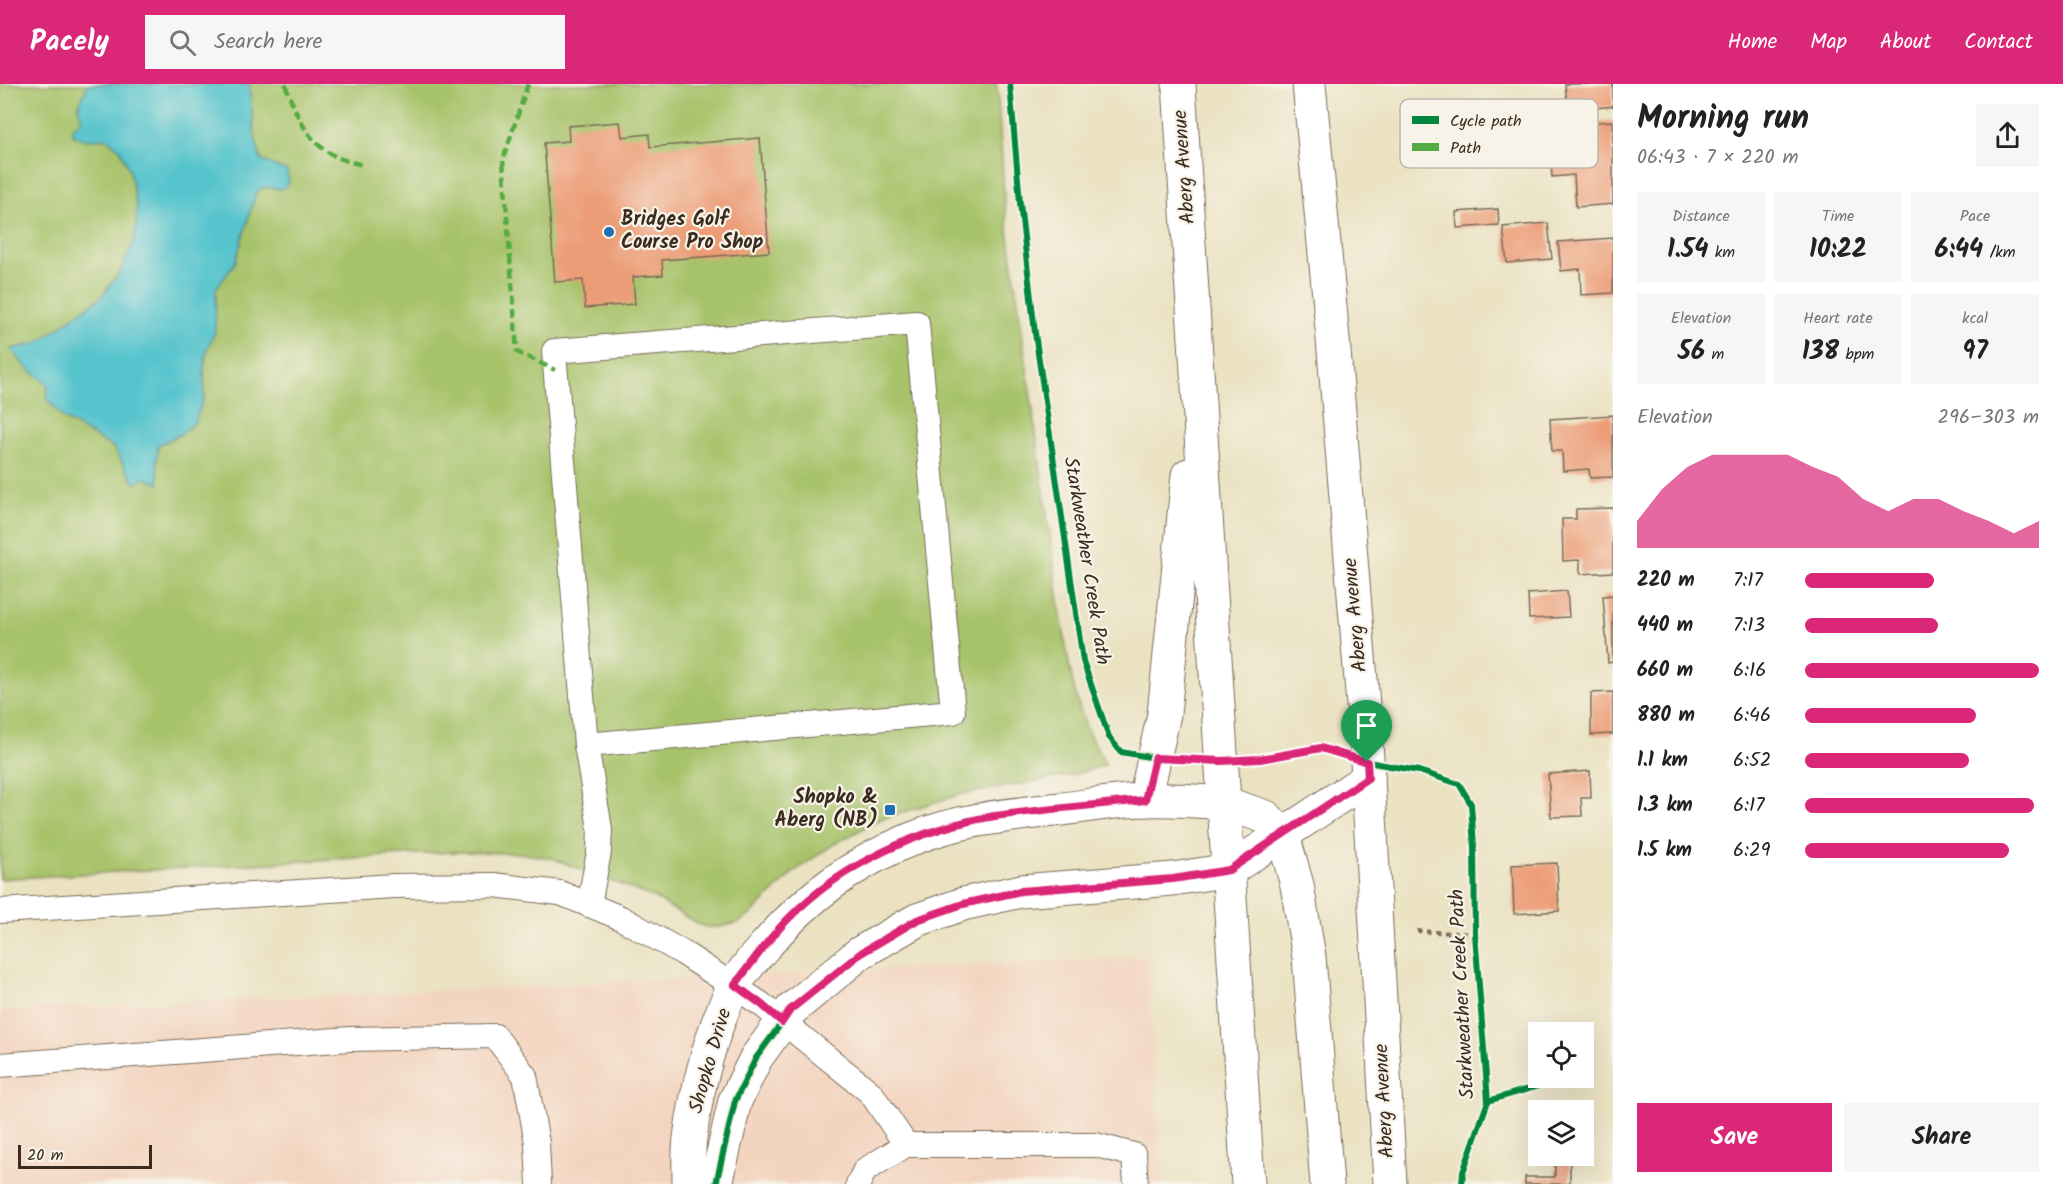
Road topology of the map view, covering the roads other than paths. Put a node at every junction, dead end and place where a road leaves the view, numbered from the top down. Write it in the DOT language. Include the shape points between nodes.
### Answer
graph roads {
  1 [pos="1179,84"];
  2 [pos="1309,84"];
  3 [pos="1199,405"];
  4 [pos="586,745"];
  5 [pos="1368,778"];
  6 [pos="1145,800"];
  7 [pos="1224,803"];
  8 [pos="1283,835"];
  9 [pos="1229,870"];
  10 [pos="589,905"];
  11 [pos="0,911"];
  12 [pos="735,985"];
  13 [pos="782,1022"];
  14 [pos="0,1065"];
  15 [pos="906,1145"];
  16 [pos="539,1184"];
  17 [pos="689,1184"];
  18 [pos="716,1184"];
  19 [pos="858,1184"];
  20 [pos="1136,1184"];
  21 [pos="1248,1184"];
  22 [pos="1327,1184"];
  23 [pos="1390,1184"];
  1 -- 3 [label="main road, Aberg Avenue"];
  2 -- 5 [label="main road, Aberg Avenue"];
  3 -- 6 [label="main road" via="1187,483 1164,714"];
  3 -- 7 [label="main road, Aberg Avenue"];
  4 -- 4 [label="lane" via="554,351 917,323 953,712"];
  4 -- 10 [label="lane" via="600,829"];
  5 -- 8 [label="main road, Shopko Drive"];
  5 -- 23 [label="main road, Aberg Avenue"];
  6 -- 7 [label="main road, Shopko Drive"];
  6 -- 12 [label="main road, Shopko Drive" via="994,817 915,838 827,885 789,918"];
  7 -- 8 [label="main road, Shopko Drive" via="1266,817"];
  7 -- 9 [label="main road, Aberg Avenue"];
  8 -- 9 [label="main road, Shopko Drive"];
  8 -- 22 [label="main road" via="1297,885 1309,957"];
  9 -- 13 [label="main road, Shopko Drive" via="1173,879 1021,891 963,904 917,920 861,953 790,1010"];
  9 -- 21 [label="main road, Aberg Avenue"];
  10 -- 11 [label="lane" via="560,893 494,885 394,886"];
  10 -- 12 [label="lane" via="621,918"];
  12 -- 13 [label="lane"];
  12 -- 17 [label="main road, Shopko Drive" via="703,1073 689,1140"];
  13 -- 15 [label="lane" via="871,1093"];
  13 -- 18 [label="main road, Shopko Drive" via="756,1058 735,1101"];
  14 -- 16 [label="lane" via="350,1039 495,1036 525,1076 537,1143"];
  15 -- 19 [label="lane" via="865,1170"];
  15 -- 20 [label="lane" via="1096,1145 1134,1155"];
}
